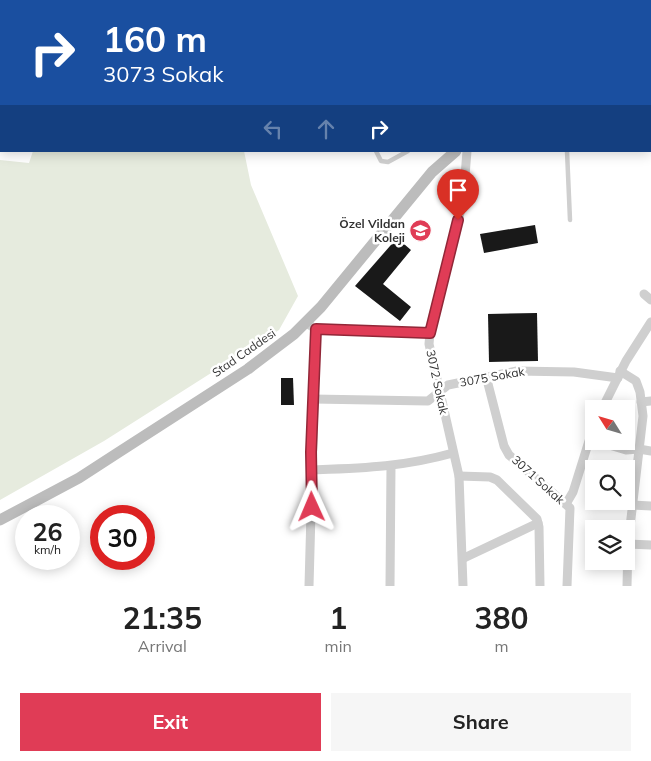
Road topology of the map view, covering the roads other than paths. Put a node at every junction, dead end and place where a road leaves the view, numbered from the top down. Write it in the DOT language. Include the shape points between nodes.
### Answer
graph roads {
  1 [pos="376,152"];
  2 [pos="406,152"];
  3 [pos="455,152"];
  4 [pos="467,152"];
  5 [pos="567,152"];
  6 [pos="570,220"];
  7 [pos="651,322"];
  8 [pos="311,326"];
  9 [pos="430,333"];
  10 [pos="619,374"];
  11 [pos="486,376"];
  12 [pos="438,392"];
  13 [pos="313,399"];
  14 [pos="606,400"];
  15 [pos="651,401"];
  16 [pos="641,402"];
  17 [pos="635,449"];
  18 [pos="639,449"];
  19 [pos="589,450"];
  20 [pos="651,451"];
  21 [pos="453,453"];
  22 [pos="391,466"];
  23 [pos="311,470"];
  24 [pos="459,476"];
  25 [pos="635,482"];
  26 [pos="566,504"];
  27 [pos="635,506"];
  28 [pos="651,506"];
  29 [pos="0,520"];
  30 [pos="538,523"];
  31 [pos="635,544"];
  32 [pos="651,545"];
  33 [pos="464,558"];
  34 [pos="627,570"];
  35 [pos="309,586"];
  36 [pos="390,586"];
  37 [pos="463,586"];
  38 [pos="540,586"];
  39 [pos="567,586"];
  40 [pos="627,586"];
  1 -- 2 [label="lane" via="381,161 388,162"];
  3 -- 8 [label="street, Stad Caddesi" via="426,179"];
  4 -- 9 [label="street, 3072 Sokak" via="462,201"];
  5 -- 6 [label="lane"];
  7 -- 10 [label="street"];
  8 -- 9 [label="street"];
  8 -- 13 [label="street"];
  8 -- 29 [label="street, Stad Caddesi" via="116,454"];
  9 -- 12 [label="street, 3072 Sokak"];
  10 -- 11 [label="street, 3075 Sokak" via="545,370"];
  10 -- 14 [label="street"];
  10 -- 16 [label="street" via="636,381"];
  11 -- 12 [label="street, 3075 Sokak" via="448,385"];
  11 -- 26 [label="street, 3071 Sokak" via="504,446"];
  12 -- 13 [label="street, 3075 Sokak" via="428,401"];
  12 -- 21 [label="street, 3072 Sokak"];
  13 -- 23 [label="street"];
  15 -- 16 [label="street"];
  16 -- 18 [label="street" via="643,416"];
  17 -- 18 [label="street"];
  18 -- 20 [label="street"];
  18 -- 25 [label="street"];
  19 -- 26 [label="street"];
  21 -- 22 [label="street"];
  21 -- 24 [label="street, 3072 Sokak"];
  22 -- 23 [label="street"];
  22 -- 36 [label="street"];
  23 -- 35 [label="street"];
  24 -- 30 [label="street" via="497,480"];
  24 -- 33 [label="street, 3072 Sokak"];
  26 -- 39 [label="street, 3071 Sokak" via="570,508"];
  27 -- 28 [label="street"];
  30 -- 33 [label="street"];
  30 -- 38 [label="street"];
  31 -- 32 [label="street"];
  33 -- 37 [label="street, 3072 Sokak"];
  34 -- 40 [label="street"];
}
